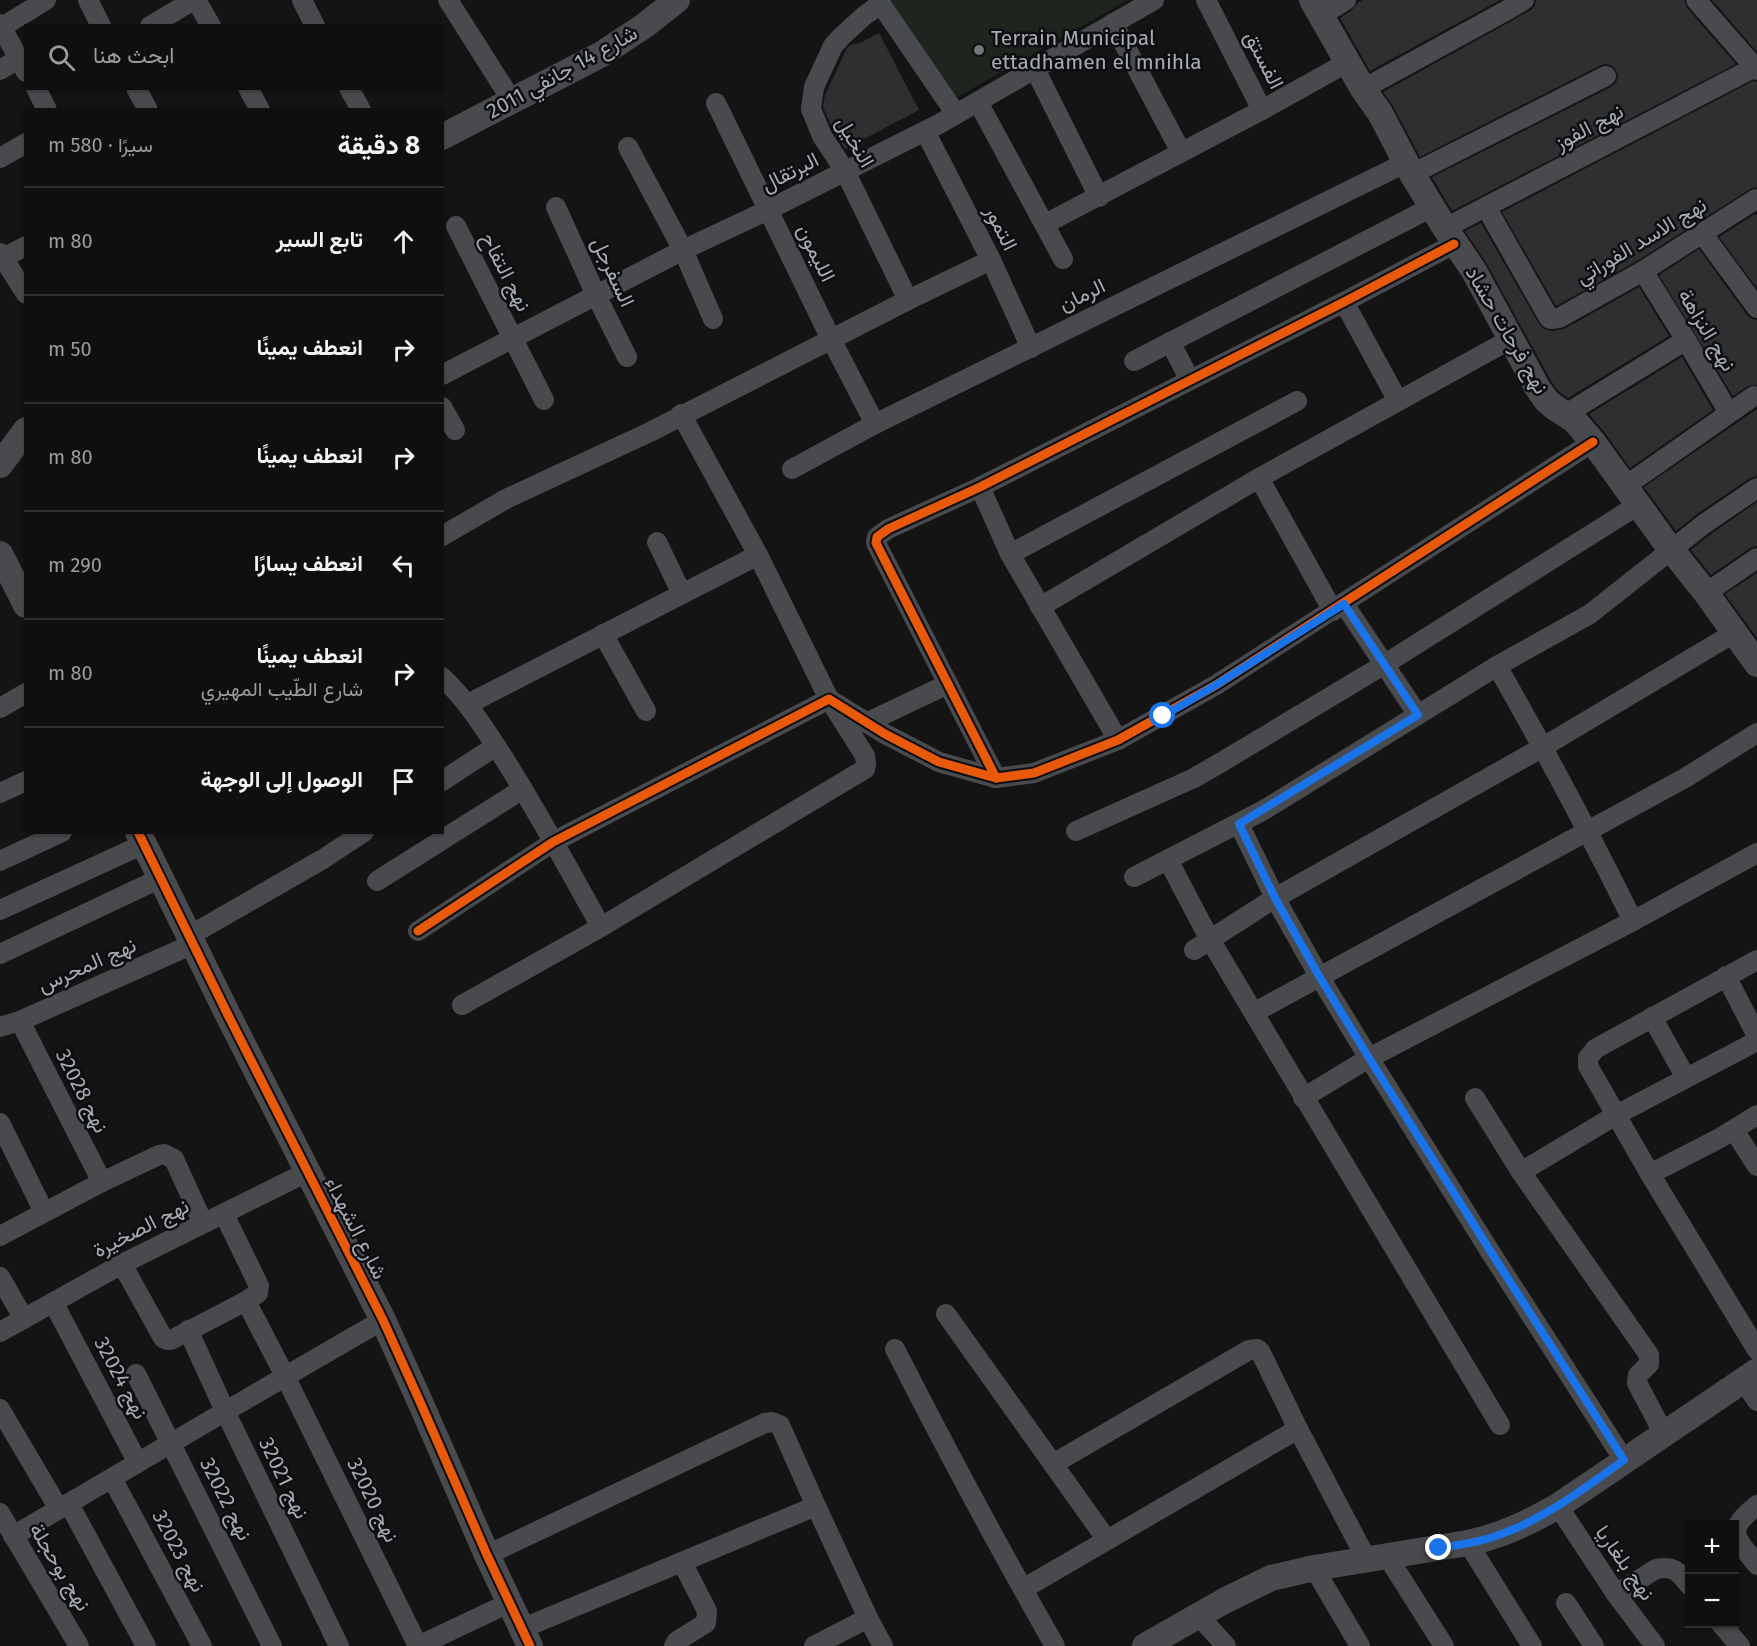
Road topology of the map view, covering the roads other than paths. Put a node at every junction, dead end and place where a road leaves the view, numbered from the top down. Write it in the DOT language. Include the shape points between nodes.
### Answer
graph roads {
  1 [pos="46,0"];
  2 [pos="88,0"];
  3 [pos="195,0"];
  4 [pos="302,0"];
  5 [pos="448,0"];
  6 [pos="677,0"];
  7 [pos="1154,0"];
  8 [pos="1206,0"];
  9 [pos="1346,0"];
  10 [pos="1524,0"];
  11 [pos="1696,0"];
  12 [pos="875,7"];
  13 [pos="1316,8"];
  14 [pos="1113,23"];
  15 [pos="100,24"];
  16 [pos="153,24"];
  17 [pos="210,24"];
  18 [pos="314,24"];
  19 [pos="1,25"];
  20 [pos="1348,62"];
  21 [pos="22,65"];
  22 [pos="1035,69"];
  23 [pos="1756,69"];
  24 [pos="0,70"];
  25 [pos="1606,76"];
  26 [pos="1363,88"];
  27 [pos="38,90"];
  28 [pos="137,90"];
  29 [pos="249,90"];
  30 [pos="350,90"];
  31 [pos="512,101"];
  32 [pos="978,102"];
  33 [pos="716,103"];
  34 [pos="46,108"];
  35 [pos="147,108"];
  36 [pos="259,108"];
  37 [pos="360,108"];
  38 [pos="1262,110"];
  39 [pos="956,114"];
  40 [pos="925,131"];
  41 [pos="444,136"];
  42 [pos="24,144"];
  43 [pos="628,147"];
  44 [pos="1181,152"];
  45 [pos="0,158"];
  46 [pos="1404,167"];
  47 [pos="845,171"];
  48 [pos="1099,196"];
  49 [pos="1757,199"];
  50 [pos="556,207"];
  51 [pos="1486,207"];
  52 [pos="768,210"];
  53 [pos="1045,224"];
  54 [pos="456,226"];
  55 [pos="1444,226"];
  56 [pos="1702,233"];
  57 [pos="24,247"];
  58 [pos="683,250"];
  59 [pos="1,255"];
  60 [pos="1063,259"];
  61 [pos="991,260"];
  62 [pos="1643,271"];
  63 [pos="24,291"];
  64 [pos="596,296"];
  65 [pos="908,300"];
  66 [pos="1344,302"];
  67 [pos="1757,308"];
  68 [pos="713,319"];
  69 [pos="831,339"];
  70 [pos="1511,339"];
  71 [pos="513,340"];
  72 [pos="1686,340"];
  73 [pos="1170,342"];
  74 [pos="1030,348"];
  75 [pos="627,357"];
  76 [pos="1134,361"];
  77 [pos="444,374"];
  78 [pos="1190,380"];
  79 [pos="1754,396"];
  80 [pos="544,400"];
  81 [pos="1297,401"];
  82 [pos="1398,401"];
  83 [pos="444,411"];
  84 [pos="1729,413"];
  85 [pos="681,414"];
  86 [pos="1566,414"];
  87 [pos="875,424"];
  88 [pos="455,430"];
  89 [pos="24,433"];
  90 [pos="1593,442"];
  91 [pos="0,465"];
  92 [pos="792,469"];
  93 [pos="1258,478"];
  94 [pos="980,487"];
  95 [pos="1757,488"];
  96 [pos="1631,496"];
  97 [pos="444,535"];
  98 [pos="657,542"];
  99 [pos="1671,549"];
  100 [pos="0,554"];
  101 [pos="1010,554"];
  102 [pos="758,555"];
  103 [pos="1757,558"];
  104 [pos="6,582"];
  105 [pos="1706,593"];
  106 [pos="682,594"];
  107 [pos="24,603"];
  108 [pos="1040,607"];
  109 [pos="1339,607"];
  110 [pos="1734,633"];
  111 [pos="603,634"];
  112 [pos="1756,662"];
  113 [pos="1385,664"];
  114 [pos="1497,666"];
  115 [pos="444,678"];
  116 [pos="948,684"];
  117 [pos="24,694"];
  118 [pos="829,699"];
  119 [pos="468,704"];
  120 [pos="0,708"];
  121 [pos="646,711"];
  122 [pos="1418,715"];
  123 [pos="866,723"];
  124 [pos="1757,734"];
  125 [pos="1118,740"];
  126 [pos="496,746"];
  127 [pos="1543,747"];
  128 [pos="996,778"];
  129 [pos="444,780"];
  130 [pos="24,782"];
  131 [pos="523,789"];
  132 [pos="0,794"];
  133 [pos="1239,824"];
  134 [pos="1588,830"];
  135 [pos="1076,831"];
  136 [pos="58,834"];
  137 [pos="361,834"];
  138 [pos="141,838"];
  139 [pos="553,842"];
  140 [pos="1757,853"];
  141 [pos="1168,860"];
  142 [pos="0,861"];
  143 [pos="1134,876"];
  144 [pos="161,878"];
  145 [pos="377,881"];
  146 [pos="1275,898"];
  147 [pos="0,910"];
  148 [pos="1633,921"];
  149 [pos="601,927"];
  150 [pos="418,931"];
  151 [pos="191,940"];
  152 [pos="1202,944"];
  153 [pos="0,954"];
  154 [pos="1757,960"];
  155 [pos="1319,976"];
  156 [pos="1726,976"];
  157 [pos="462,1005"];
  158 [pos="1255,1012"];
  159 [pos="1652,1017"];
  160 [pos="20,1022"];
  161 [pos="0,1027"];
  162 [pos="1757,1039"];
  163 [pos="1369,1058"];
  164 [pos="1686,1078"];
  165 [pos="1304,1098"];
  166 [pos="1475,1098"];
  167 [pos="1616,1115"];
  168 [pos="1757,1115"];
  169 [pos="0,1124"];
  170 [pos="1734,1130"];
  171 [pos="1757,1166"];
  172 [pos="307,1172"];
  173 [pos="1521,1172"];
  174 [pos="1650,1174"];
  175 [pos="102,1182"];
  176 [pos="45,1212"];
  177 [pos="224,1214"];
  178 [pos="203,1223"];
  179 [pos="0,1236"];
  180 [pos="122,1264"];
  181 [pos="0,1277"];
  182 [pos="246,1301"];
  183 [pos="57,1309"];
  184 [pos="946,1314"];
  185 [pos="24,1319"];
  186 [pos="383,1320"];
  187 [pos="188,1330"];
  188 [pos="0,1332"];
  189 [pos="895,1349"];
  190 [pos="1757,1350"];
  191 [pos="136,1374"];
  192 [pos="285,1376"];
  193 [pos="1752,1384"];
  194 [pos="0,1409"];
  195 [pos="225,1411"];
  196 [pos="1500,1425"];
  197 [pos="1298,1429"];
  198 [pos="1664,1434"];
  199 [pos="172,1445"];
  200 [pos="1624,1460"];
  201 [pos="138,1463"];
  202 [pos="1053,1464"];
  203 [pos="112,1478"];
  204 [pos="1757,1505"];
  205 [pos="64,1506"];
  206 [pos="816,1506"];
  207 [pos="1558,1506"];
  208 [pos="0,1513"];
  209 [pos="13,1536"];
  210 [pos="1107,1540"];
  211 [pos="1468,1543"];
  212 [pos="487,1556"];
  213 [pos="1377,1558"];
  214 [pos="682,1562"];
  215 [pos="1757,1565"];
  216 [pos="1314,1568"];
  217 [pos="1685,1581"];
  218 [pos="1023,1589"];
  219 [pos="1616,1594"];
  220 [pos="509,1603"];
  221 [pos="1566,1603"];
  222 [pos="1198,1615"];
  223 [pos="868,1618"];
  224 [pos="1725,1628"];
  225 [pos="525,1637"];
  226 [pos="78,1646"];
  227 [pos="146,1646"];
  228 [pos="202,1646"];
  229 [pos="272,1646"];
  230 [pos="339,1646"];
  231 [pos="418,1646"];
  232 [pos="674,1646"];
  233 [pos="814,1646"];
  234 [pos="884,1646"];
  235 [pos="1056,1646"];
  236 [pos="1145,1646"];
  237 [pos="1226,1646"];
  238 [pos="1360,1646"];
  239 [pos="1444,1646"];
  240 [pos="1532,1646"];
  241 [pos="1594,1646"];
  242 [pos="1655,1646"];
  243 [pos="1740,1646"];
  1 -- 19 [label="street"];
  2 -- 15 [label="street"];
  3 -- 16 [label="street"];
  3 -- 17 [label="street"];
  4 -- 18 [label="street"];
  5 -- 31 [label="street"];
  6 -- 31 [label="street, شارع 14 جانفي 2011" via="600,55"];
  7 -- 14 [label="street, البرتقال"];
  8 -- 38 [label="street, الفستق"];
  9 -- 13 [label="street"];
  10 -- 26 [label="street"];
  11 -- 23 [label="street"];
  12 -- 39 [label="street"];
  12 -- 47 [label="street, النخيل" via="833,46 814,87 811,109 819,130"];
  13 -- 20 [label="street, نهج فرحات حشاد"];
  14 -- 22 [label="street, البرتقال"];
  14 -- 44 [label="street"];
  19 -- 21 [label="street"];
  20 -- 26 [label="street, نهج فرحات حشاد"];
  20 -- 38 [label="street"];
  21 -- 24 [label="street"];
  22 -- 32 [label="street, البرتقال"];
  22 -- 48 [label="street"];
  23 -- 51 [label="street, نهج الفوز"];
  25 -- 46 [label="street, الرمان"];
  26 -- 46 [label="street, نهج فرحات حشاد" via="1384,120"];
  27 -- 34 [label="street"];
  28 -- 35 [label="street"];
  29 -- 36 [label="street"];
  30 -- 37 [label="street"];
  31 -- 41 [label="street, شارع 14 جانفي 2011"];
  32 -- 39 [label="street, البرتقال"];
  32 -- 53 [label="street"];
  33 -- 52 [label="street, الليمون"];
  38 -- 44 [label="street"];
  39 -- 40 [label="street, البرتقال"];
  40 -- 47 [label="street, البرتقال"];
  40 -- 61 [label="street, التمور"];
  42 -- 45 [label="street"];
  43 -- 58 [label="street"];
  44 -- 48 [label="street"];
  46 -- 55 [label="street, نهج فرحات حشاد"];
  46 -- 74 [label="street, الرمان"];
  47 -- 52 [label="street, البرتقال"];
  47 -- 65 [label="street, النخيل"];
  48 -- 53 [label="street"];
  49 -- 56 [label="street, نهج الاسد الفوراتي"];
  50 -- 64 [label="street, السفرجل"];
  51 -- 55 [label="street, نهج الفوز"];
  51 -- 62 [label="street, نهج الاسد الفوراتي" via="1551,319"];
  52 -- 58 [label="street, البرتقال"];
  52 -- 69 [label="street, الليمون"];
  53 -- 60 [label="street"];
  54 -- 71 [label="street, نهج التفاح"];
  55 -- 66 [label="street"];
  55 -- 70 [label="street, نهج فرحات حشاد" via="1474,270"];
  55 -- 73 [label="street"];
  56 -- 62 [label="street, نهج الاسد الفوراتي"];
  56 -- 67 [label="street"];
  57 -- 59 [label="street"];
  58 -- 64 [label="street, البرتقال"];
  58 -- 68 [label="street"];
  59 -- 63 [label="street"];
  61 -- 65 [label="street"];
  61 -- 74 [label="street, التمور"];
  62 -- 72 [label="street, نهج النزاهة"];
  64 -- 71 [label="street, البرتقال"];
  64 -- 75 [label="street, السفرجل"];
  65 -- 69 [label="street"];
  66 -- 78 [label="street"];
  66 -- 82 [label="street"];
  69 -- 85 [label="street"];
  69 -- 87 [label="street, الليمون"];
  70 -- 82 [label="street"];
  70 -- 86 [label="street, نهج فرحات حشاد" via="1546,400"];
  71 -- 77 [label="street, البرتقال"];
  71 -- 80 [label="street, نهج التفاح"];
  72 -- 84 [label="street, نهج النزاهة"];
  72 -- 86 [label="street"];
  73 -- 76 [label="street"];
  73 -- 78 [label="street"];
  74 -- 87 [label="street, الرمان"];
  78 -- 94 [label="street"];
  79 -- 84 [label="street"];
  81 -- 101 [label="street"];
  82 -- 93 [label="street"];
  83 -- 88 [label="street"];
  84 -- 96 [label="street"];
  85 -- 97 [label="street"];
  85 -- 102 [label="street"];
  86 -- 90 [label="street, نهج فرحات حشاد"];
  87 -- 92 [label="street, الرمان"];
  89 -- 91 [label="street"];
  90 -- 96 [label="street, نهج فرحات حشاد"];
  90 -- 109 [label="street"];
  93 -- 108 [label="street"];
  93 -- 109 [label="street"];
  94 -- 101 [label="street"];
  94 -- 116 [label="street" via="888,529 877,537 876,543"];
  95 -- 99 [label="street"];
  96 -- 99 [label="street, نهج فرحات حشاد"];
  96 -- 113 [label="street"];
  98 -- 106 [label="street"];
  99 -- 105 [label="street, نهج فرحات حشاد"];
  99 -- 114 [label="street" via="1590,614"];
  100 -- 104 [label="street"];
  101 -- 108 [label="street"];
  102 -- 106 [label="street"];
  102 -- 118 [label="street"];
  103 -- 105 [label="street"];
  104 -- 107 [label="street"];
  105 -- 110 [label="street, نهج فرحات حشاد"];
  106 -- 111 [label="street"];
  108 -- 125 [label="street"];
  109 -- 113 [label="street"];
  109 -- 125 [label="street" via="1216,685"];
  110 -- 112 [label="street, نهج فرحات حشاد"];
  110 -- 127 [label="street"];
  111 -- 119 [label="street"];
  111 -- 121 [label="street"];
  113 -- 122 [label="street"];
  113 -- 135 [label="street" via="1194,778"];
  114 -- 122 [label="street"];
  114 -- 127 [label="street"];
  115 -- 119 [label="street"];
  116 -- 123 [label="street"];
  116 -- 128 [label="street"];
  117 -- 120 [label="street"];
  118 -- 123 [label="street"];
  118 -- 139 [label="street"];
  118 -- 149 [label="street" via="865,756 865,770"];
  119 -- 126 [label="street"];
  122 -- 133 [label="street"];
  123 -- 128 [label="street" via="939,762"];
  124 -- 134 [label="street"];
  125 -- 128 [label="street" via="1034,773"];
  126 -- 129 [label="street"];
  126 -- 131 [label="street"];
  127 -- 134 [label="street"];
  127 -- 146 [label="street"];
  130 -- 132 [label="street"];
  131 -- 139 [label="street"];
  131 -- 145 [label="street"];
  133 -- 141 [label="street"];
  133 -- 146 [label="street"];
  134 -- 148 [label="street"];
  134 -- 155 [label="street"];
  136 -- 142 [label="street"];
  137 -- 151 [label="street, نهج المحرس"];
  138 -- 144 [label="street, شارع الشهداء"];
  138 -- 147 [label="street"];
  139 -- 149 [label="street"];
  139 -- 150 [label="street"];
  140 -- 148 [label="street"];
  141 -- 143 [label="street"];
  141 -- 152 [label="street"];
  144 -- 151 [label="street, شارع الشهداء"];
  144 -- 153 [label="street"];
  146 -- 152 [label="street"];
  146 -- 155 [label="street"];
  148 -- 163 [label="street"];
  149 -- 157 [label="street"];
  151 -- 160 [label="street, نهج المحرس"];
  151 -- 172 [label="street, شارع الشهداء"];
  152 -- 158 [label="street"];
  154 -- 156 [label="street"];
  155 -- 158 [label="street"];
  155 -- 163 [label="street"];
  156 -- 159 [label="street"];
  156 -- 162 [label="street"];
  158 -- 165 [label="street"];
  159 -- 164 [label="street"];
  159 -- 167 [label="street" via="1594,1049 1588,1058 1588,1066"];
  160 -- 161 [label="street, نهج المحرس"];
  160 -- 175 [label="street, نهج 32028"];
  162 -- 164 [label="street"];
  163 -- 165 [label="street"];
  163 -- 200 [label="street"];
  164 -- 167 [label="street"];
  165 -- 196 [label="street"];
  166 -- 173 [label="street"];
  167 -- 173 [label="street"];
  167 -- 174 [label="street"];
  168 -- 170 [label="street"];
  169 -- 176 [label="street"];
  170 -- 171 [label="street"];
  170 -- 174 [label="street"];
  172 -- 177 [label="street, نهج الصخيرة"];
  172 -- 186 [label="street, شارع الشهداء"];
  173 -- 198 [label="street" via="1649,1355 1649,1364 1638,1375 1637,1383"];
  174 -- 190 [label="street"];
  175 -- 176 [label="street"];
  175 -- 178 [label="street" via="164,1154 174,1159"];
  176 -- 179 [label="street"];
  177 -- 178 [label="street, نهج الصخيرة"];
  177 -- 182 [label="street" via="259,1286 258,1293"];
  178 -- 180 [label="street, نهج الصخيرة"];
  180 -- 183 [label="street, نهج الصخيرة"];
  180 -- 187 [label="street" via="163,1338 171,1340"];
  181 -- 185 [label="street"];
  182 -- 187 [label="street"];
  182 -- 192 [label="street, نهج 32020"];
  183 -- 185 [label="street, نهج الصخيرة"];
  183 -- 201 [label="street, نهج 32024"];
  184 -- 202 [label="street"];
  185 -- 188 [label="street, نهج الصخيرة"];
  186 -- 192 [label="street"];
  186 -- 212 [label="street, شارع الشهداء"];
  187 -- 195 [label="street, نهج 32021"];
  189 -- 218 [label="street"];
  191 -- 199 [label="street, نهج 32022"];
  192 -- 195 [label="street"];
  192 -- 231 [label="street, نهج 32020"];
  193 -- 198 [label="street"];
  194 -- 205 [label="street"];
  195 -- 199 [label="street"];
  195 -- 230 [label="street, نهج 32021"];
  197 -- 202 [label="street" via="1260,1351 1253,1349"];
  197 -- 210 [label="street"];
  197 -- 213 [label="street"];
  198 -- 200 [label="street"];
  199 -- 201 [label="street"];
  199 -- 229 [label="street, نهج 32022"];
  200 -- 207 [label="street"];
  201 -- 203 [label="street"];
  202 -- 210 [label="street"];
  203 -- 205 [label="street"];
  203 -- 228 [label="street, نهج 32023"];
  204 -- 215 [label="street" via="1742,1517 1736,1531 1737,1539"];
  205 -- 209 [label="street"];
  205 -- 227 [label="street"];
  206 -- 212 [label="street" via="780,1425 765,1423"];
  206 -- 214 [label="street"];
  206 -- 223 [label="street"];
  207 -- 211 [label="street" via="1510,1531"];
  207 -- 219 [label="street, نهج بلغاريا"];
  208 -- 209 [label="street, نهج بوحجلة"];
  209 -- 226 [label="street, نهج بوحجلة"];
  210 -- 218 [label="street"];
  211 -- 213 [label="street"];
  211 -- 240 [label="street"];
  212 -- 220 [label="street, شارع الشهداء"];
  213 -- 216 [label="street"];
  213 -- 239 [label="street"];
  214 -- 225 [label="street"];
  214 -- 232 [label="street" via="708,1618"];
  216 -- 222 [label="street" via="1271,1578"];
  216 -- 238 [label="street"];
  217 -- 219 [label="street" via="1677,1571 1656,1569"];
  218 -- 235 [label="street"];
  219 -- 242 [label="street, نهج بلغاريا"];
  220 -- 225 [label="street, شارع الشهداء"];
  220 -- 231 [label="street"];
  221 -- 241 [label="street"];
  222 -- 236 [label="street"];
  222 -- 237 [label="street"];
  223 -- 233 [label="street"];
  223 -- 234 [label="street"];
  224 -- 243 [label="street"];
}
